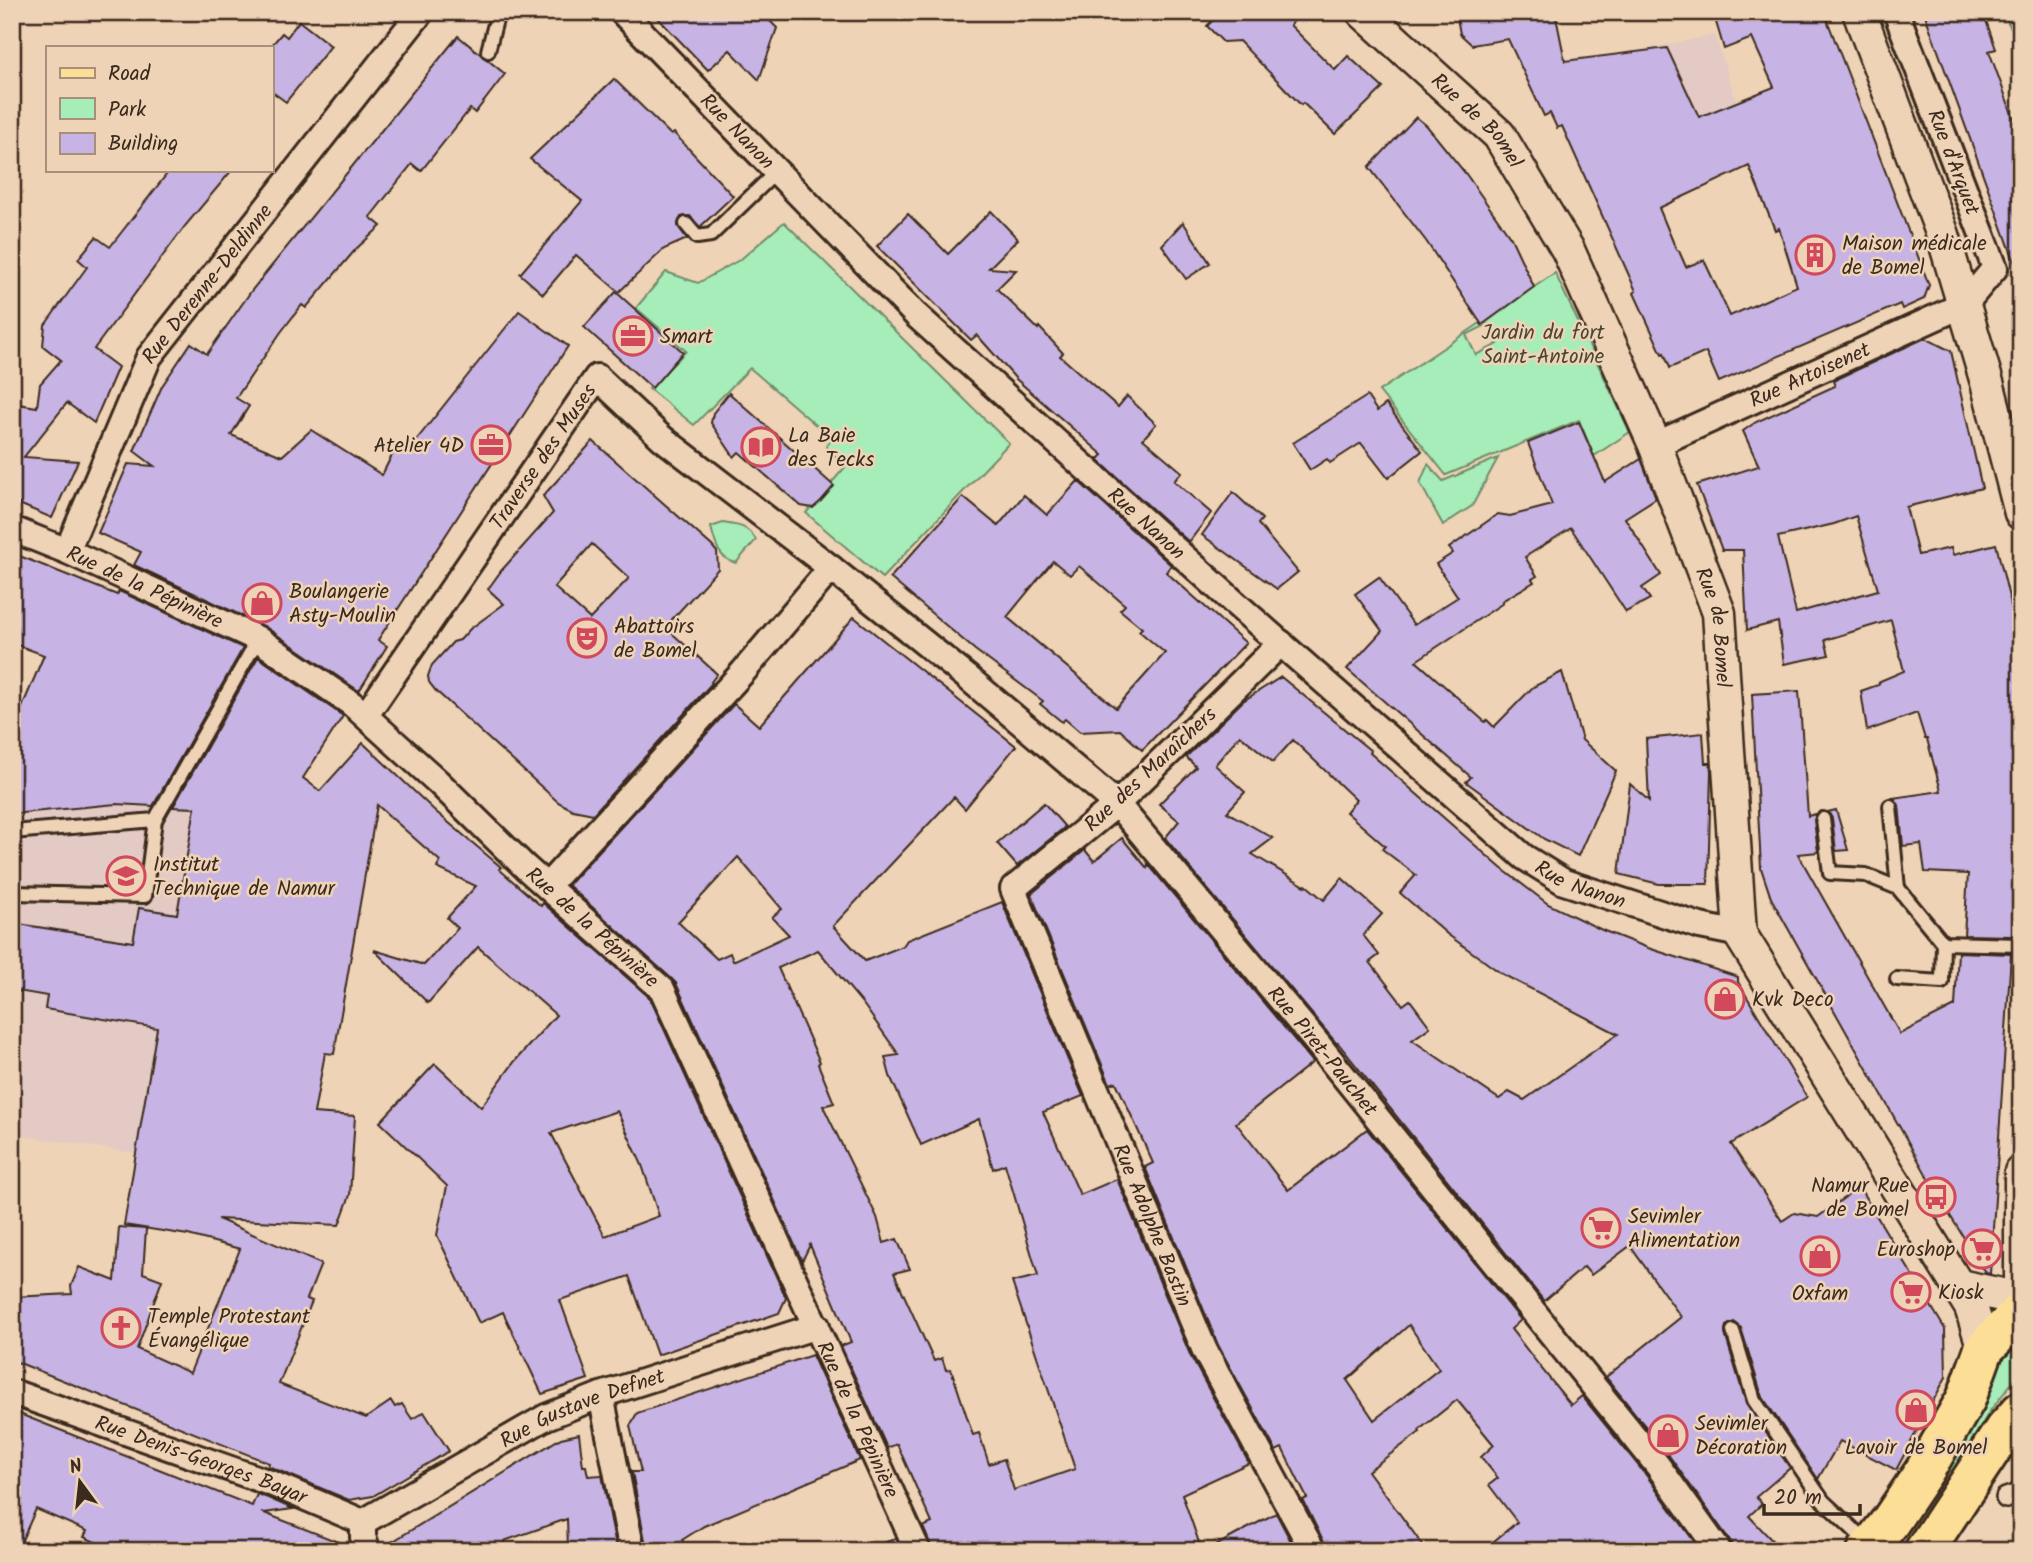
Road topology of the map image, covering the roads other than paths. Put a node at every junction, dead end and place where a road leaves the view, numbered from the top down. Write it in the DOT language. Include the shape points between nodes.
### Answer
graph roads {
  1 [pos="421,12"];
  2 [pos="498,12"];
  3 [pos="622,12"];
  4 [pos="1363,12"];
  5 [pos="1859,12"];
  6 [pos="1896,12"];
  7 [pos="488,51"];
  8 [pos="776,172"];
  9 [pos="686,225"];
  10 [pos="1965,304"];
  11 [pos="1655,445"];
  12 [pos="2021,513"];
  13 [pos="12,529"];
  14 [pos="67,551"];
  15 [pos="831,568"];
  16 [pos="872,601"];
  17 [pos="258,639"];
  18 [pos="1281,643"];
  19 [pos="366,715"];
  20 [pos="1117,804"];
  21 [pos="1890,806"];
  22 [pos="1823,819"];
  23 [pos="155,820"];
  24 [pos="12,832"];
  25 [pos="547,886"];
  26 [pos="1013,888"];
  27 [pos="1898,888"];
  28 [pos="12,893"];
  29 [pos="1740,934"];
  30 [pos="1943,943"];
  31 [pos="2021,945"];
  32 [pos="1897,979"];
  33 [pos="2021,1172"];
  34 [pos="2021,1282"];
  35 [pos="1959,1286"];
  36 [pos="2021,1299"];
  37 [pos="2021,1311"];
  38 [pos="817,1326"];
  39 [pos="1733,1331"];
  40 [pos="1984,1349"];
  41 [pos="12,1392"];
  42 [pos="601,1395"];
  43 [pos="2021,1411"];
  44 [pos="363,1522"];
  45 [pos="1869,1548"];
  46 [pos="368,1551"];
  47 [pos="632,1551"];
  48 [pos="918,1551"];
  49 [pos="1313,1551"];
  50 [pos="1719,1551"];
  51 [pos="1924,1551"];
  1 -- 14 [label="street, Rue Derenne-Deldinne" via="149,357"];
  2 -- 7 [label="lane"];
  3 -- 8 [label="street, Rue Nanon"];
  4 -- 11 [label="street, Rue de Bomel" via="1499,135 1568,250"];
  5 -- 10 [label="street, Rue d'Arquet"];
  6 -- 10 [label="street, Rue d'Arquet" via="1995,268"];
  8 -- 9 [label="lane" via="711,235 697,237"];
  8 -- 18 [label="street, Rue Nanon" via="916,315"];
  10 -- 11 [label="street, Rue Artoisenet"];
  10 -- 12 [label="street, Rue d'Arquet"];
  11 -- 29 [label="street, Rue de Bomel" via="1719,614"];
  13 -- 14 [label="street, Rue de la Pépinière"];
  14 -- 17 [label="street, Rue de la Pépinière"];
  15 -- 16 [label="street, Traverse des Muses"];
  15 -- 19 [label="street, Traverse des Muses" via="662,438 597,377"];
  15 -- 25 [label="street" via="743,672"];
  16 -- 20 [label="street, Rue Piret-Pauchet"];
  17 -- 19 [label="street, Rue de la Pépinière"];
  17 -- 23 [label="lane"];
  18 -- 20 [label="street, Rue des Maraîchers"];
  18 -- 29 [label="street, Rue Nanon" via="1524,857 1564,882 1700,926"];
  19 -- 25 [label="street, Rue de la Pépinière"];
  20 -- 26 [label="street, Rue des Maraîchers"];
  20 -- 50 [label="street, Rue Piret-Pauchet" via="1658,1466"];
  21 -- 27 [label="lane"];
  22 -- 27 [label="lane" via="1830,873 1866,875"];
  23 -- 24 [label="lane"];
  23 -- 28 [label="lane" via="145,896"];
  25 -- 38 [label="street, Rue de la Pépinière" via="662,989"];
  26 -- 49 [label="street, Rue Adolphe Bastin" via="1205,1352"];
  27 -- 30 [label="lane"];
  29 -- 35 [label="street, Rue de Bomel"];
  30 -- 31 [label="lane"];
  30 -- 32 [label="lane" via="1942,982"];
  33 -- 34 [label="street"];
  35 -- 36 [label="street"];
  35 -- 40 [label="street, Rue de Bomel"];
  37 -- 40 [label="main road"];
  38 -- 42 [label="street, Rue Gustave Defnet"];
  38 -- 48 [label="street, Rue de la Pépinière"];
  39 -- 45 [label="lane" via="1754,1400 1823,1501"];
  40 -- 45 [label="main road" via="1966,1399 1926,1470"];
  41 -- 44 [label="street, Rue Denis-Georges Bayar" via="273,1484"];
  42 -- 44 [label="street, Rue Gustave Defnet" via="546,1417"];
  42 -- 47 [label="street"];
  43 -- 51 [label="main road"];
  44 -- 46 [label="street"];
}
